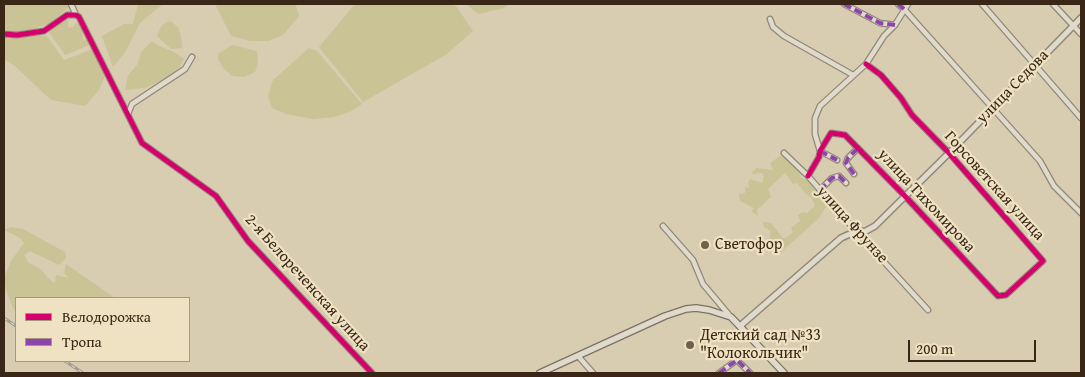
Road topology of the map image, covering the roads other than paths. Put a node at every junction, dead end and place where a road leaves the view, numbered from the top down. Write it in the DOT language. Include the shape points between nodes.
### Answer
graph roads {
  1 [pos="71,4"];
  2 [pos="844,4"];
  3 [pos="898,4"];
  4 [pos="908,4"];
  5 [pos="982,4"];
  6 [pos="1053,4"];
  7 [pos="904,9"];
  8 [pos="76,15"];
  9 [pos="1081,18"];
  10 [pos="770,19"];
  11 [pos="895,26"];
  12 [pos="1073,26"];
  13 [pos="4,34"];
  14 [pos="1081,34"];
  15 [pos="192,57"];
  16 [pos="866,64"];
  17 [pos="1035,65"];
  18 [pos="853,75"];
  19 [pos="992,109"];
  20 [pos="128,114"];
  21 [pos="1081,118"];
  22 [pos="831,133"];
  23 [pos="858,148"];
  24 [pos="820,152"];
  25 [pos="784,153"];
  26 [pos="949,153"];
  27 [pos="837,160"];
  28 [pos="854,174"];
  29 [pos="808,176"];
  30 [pos="846,183"];
  31 [pos="820,190"];
  32 [pos="906,196"];
  33 [pos="1081,212"];
  34 [pos="663,226"];
  35 [pos="857,233"];
  36 [pos="998,296"];
  37 [pos="928,310"];
  38 [pos="731,317"];
  39 [pos="740,326"];
  40 [pos="578,356"];
  41 [pos="372,373"];
  42 [pos="540,373"];
  43 [pos="593,373"];
  44 [pos="719,373"];
  45 [pos="750,373"];
  46 [pos="784,373"];
  1 -- 8 [label="street, 2-я Белореченская улица"];
  2 -- 11 [label="street" via="880,23"];
  3 -- 7 [label="street"];
  4 -- 7 [label="street"];
  5 -- 17 [label="street"];
  6 -- 12 [label="street"];
  7 -- 11 [label="street"];
  7 -- 19 [label="street"];
  8 -- 13 [label="street" via="67,15 44,31"];
  8 -- 20 [label="street, 2-я Белореченская улица"];
  9 -- 12 [label="street, улица Седова"];
  10 -- 18 [label="street" via="784,36"];
  11 -- 16 [label="street" via="884,36"];
  12 -- 14 [label="street"];
  12 -- 17 [label="street, улица Седова"];
  15 -- 20 [label="street" via="184,69 132,104"];
  16 -- 18 [label="street"];
  16 -- 26 [label="street, Горсоветская улица" via="881,75 912,115"];
  17 -- 19 [label="street, улица Седова"];
  17 -- 21 [label="street"];
  18 -- 24 [label="street" via="817,112 815,134"];
  19 -- 26 [label="street, улица Седова"];
  19 -- 33 [label="street" via="1040,161 1054,186"];
  20 -- 41 [label="street, 2-я Белореченская улица" via="142,143 216,196 248,241"];
  22 -- 23 [label="street, улица Тихомирова" via="846,135"];
  22 -- 24 [label="street, улица Фрунзе"];
  23 -- 28 [label="street" via="846,163"];
  23 -- 32 [label="street, улица Тихомирова"];
  24 -- 27 [label="street"];
  24 -- 29 [label="street, улица Фрунзе"];
  25 -- 29 [label="street"];
  26 -- 32 [label="street, улица Седова"];
  26 -- 36 [label="street, Горсоветская улица" via="1043,261 1006,295"];
  29 -- 31 [label="street, улица Фрунзе"];
  30 -- 31 [label="street" via="839,176 832,178"];
  31 -- 35 [label="street, улица Фрунзе"];
  32 -- 35 [label="street, улица Седова" via="875,226"];
  32 -- 36 [label="street, улица Тихомирова"];
  34 -- 38 [label="street" via="693,260 703,284"];
  35 -- 37 [label="street, улица Фрунзе"];
  35 -- 39 [label="street, улица Седова" via="841,238"];
  38 -- 39 [label="main road"];
  38 -- 40 [label="main road" via="691,308 676,311"];
  39 -- 46 [label="main road"];
  40 -- 42 [label="main road"];
  40 -- 43 [label="street"];
  44 -- 45 [label="street" via="737,360"];
}
